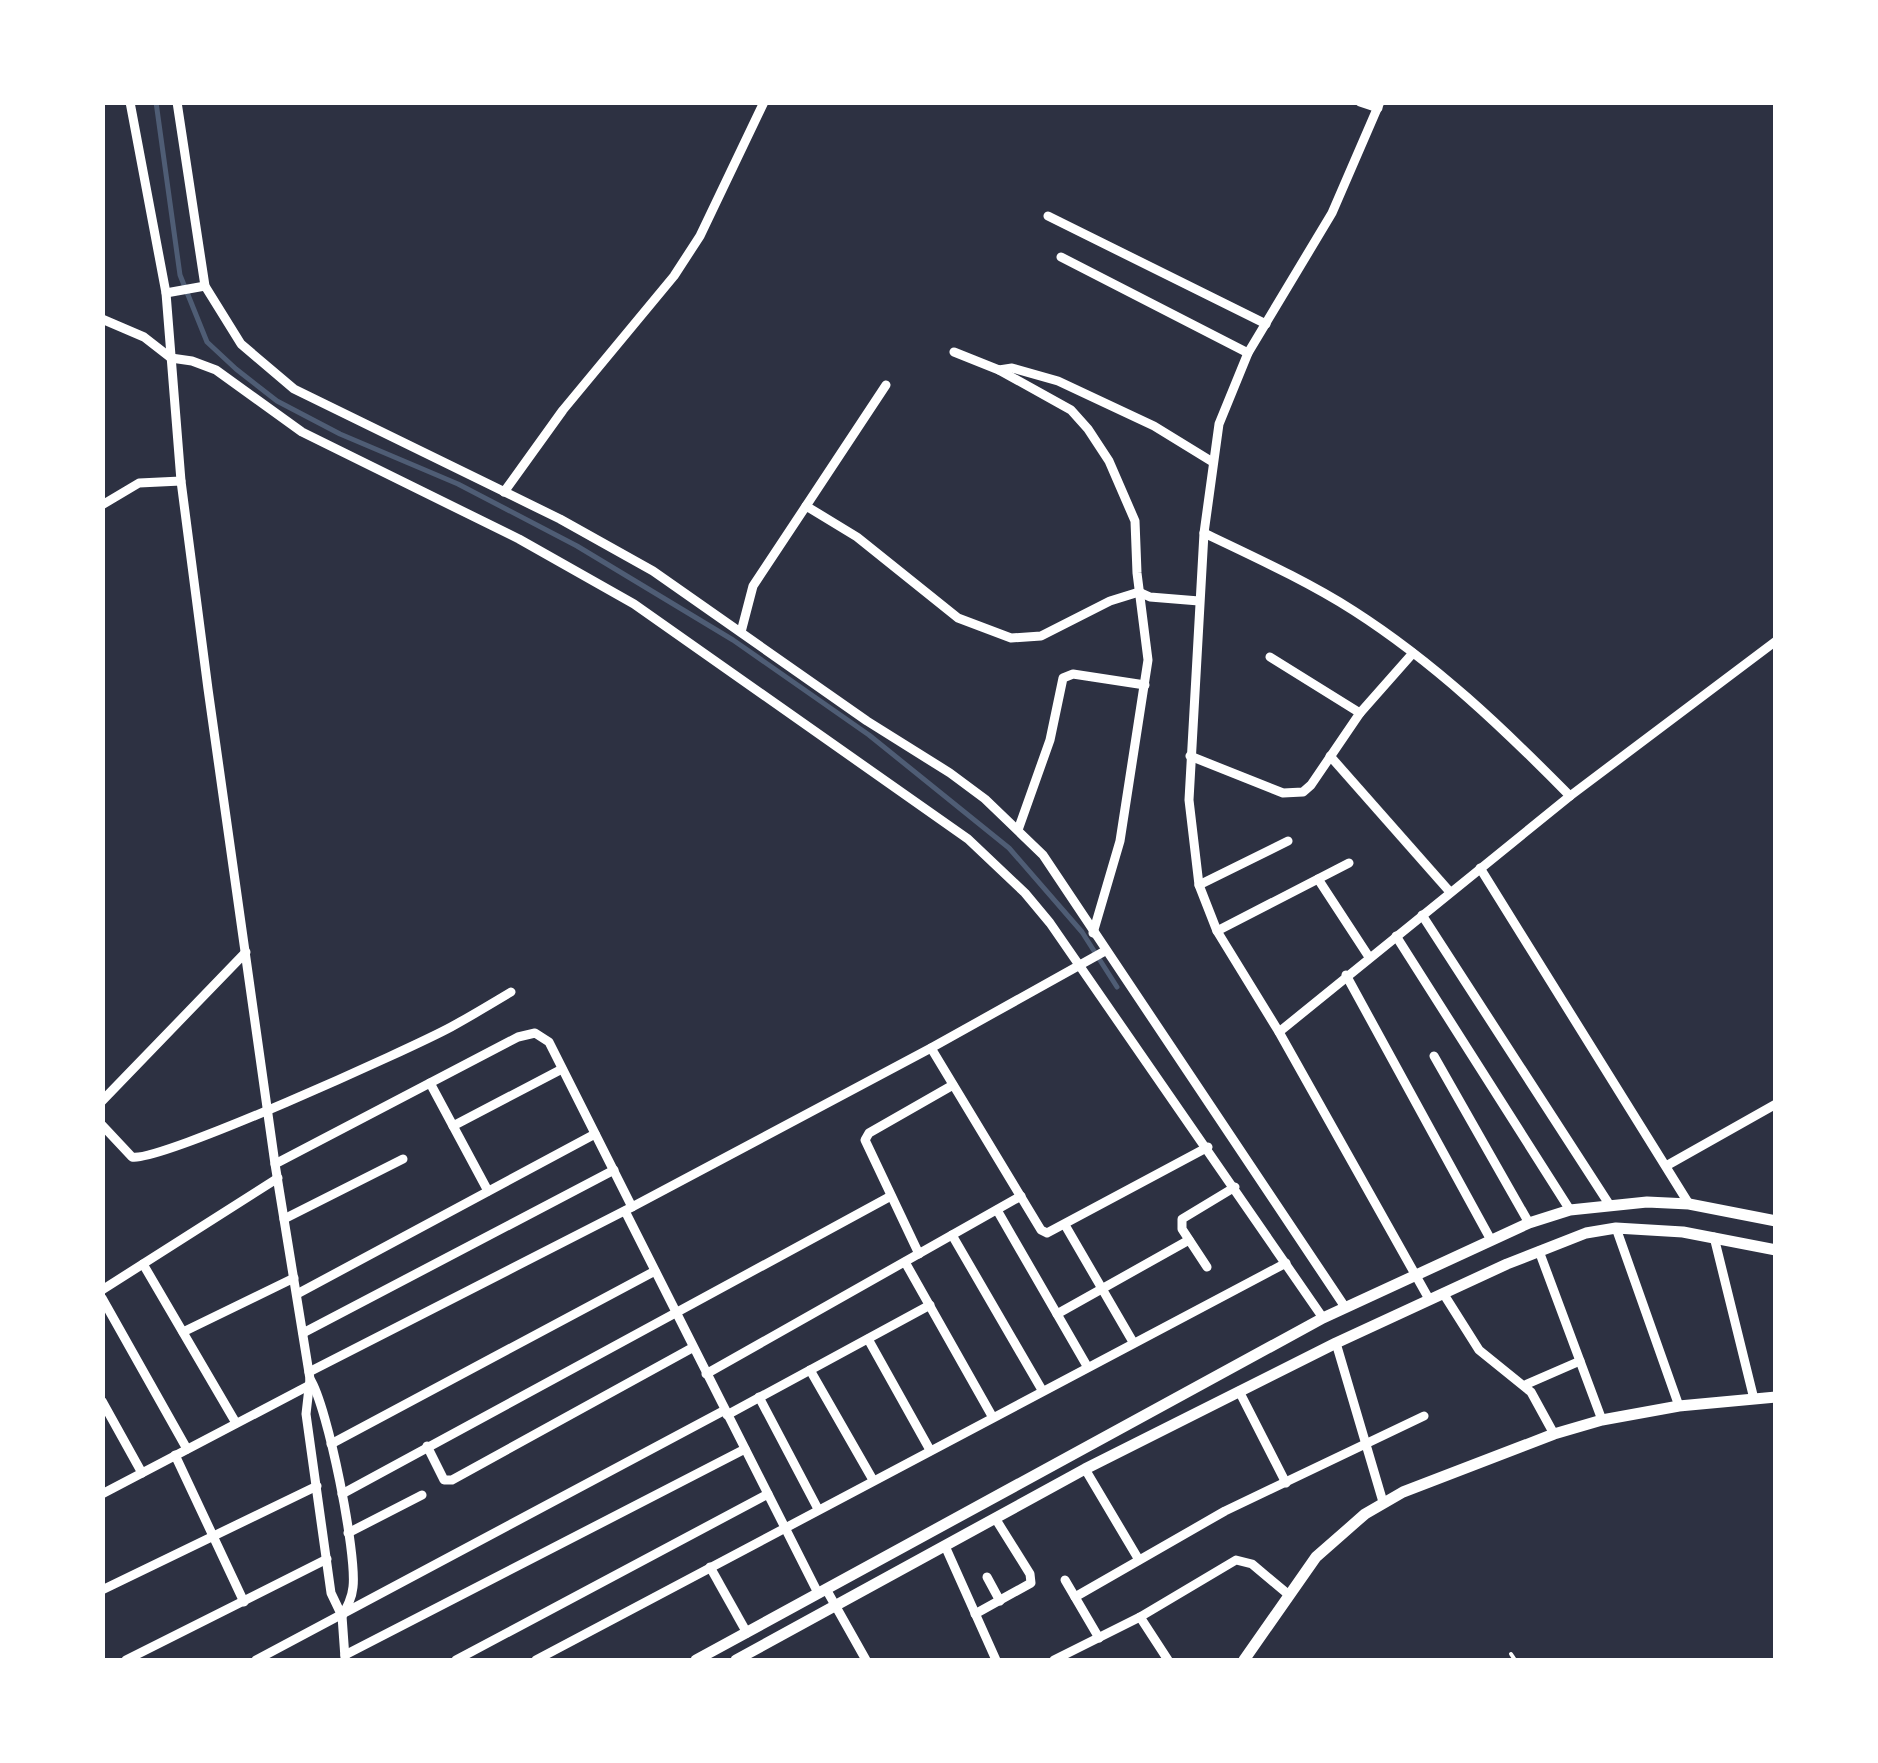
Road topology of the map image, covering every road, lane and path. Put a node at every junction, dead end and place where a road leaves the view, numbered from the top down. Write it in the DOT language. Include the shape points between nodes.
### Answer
graph roads {
  1 [pos="130,102"];
  2 [pos="177,102"];
  3 [pos="764,102"];
  4 [pos="1360,102"];
  5 [pos="1379,105"];
  6 [pos="1048,216"];
  7 [pos="1061,257"];
  8 [pos="202,287"];
  9 [pos="170,292"];
  10 [pos="102,319"];
  11 [pos="1266,324"];
  12 [pos="954,352"];
  13 [pos="1248,353"];
  14 [pos="171,358"];
  15 [pos="999,370"];
  16 [pos="886,384"];
  17 [pos="1211,462"];
  18 [pos="181,480"];
  19 [pos="504,492"];
  20 [pos="102,505"];
  21 [pos="806,506"];
  22 [pos="1204,533"];
  23 [pos="1140,592"];
  24 [pos="1200,601"];
  25 [pos="741,632"];
  26 [pos="1776,641"];
  27 [pos="1413,653"];
  28 [pos="1270,658"];
  29 [pos="1145,684"];
  30 [pos="1360,713"];
  31 [pos="1190,756"];
  32 [pos="1330,756"];
  33 [pos="1570,796"];
  34 [pos="1018,830"];
  35 [pos="1288,841"];
  36 [pos="1348,864"];
  37 [pos="1480,868"];
  38 [pos="1318,879"];
  39 [pos="1199,885"];
  40 [pos="1450,892"];
  41 [pos="1422,915"];
  42 [pos="1216,931"];
  43 [pos="1093,933"];
  44 [pos="1396,936"];
  45 [pos="246,951"];
  46 [pos="1105,951"];
  47 [pos="1369,958"];
  48 [pos="1078,965"];
  49 [pos="1346,976"];
  50 [pos="510,992"];
  51 [pos="1279,1032"];
  52 [pos="930,1048"];
  53 [pos="1434,1056"];
  54 [pos="562,1070"];
  55 [pos="430,1083"];
  56 [pos="953,1085"];
  57 [pos="102,1101"];
  58 [pos="1776,1104"];
  59 [pos="268,1109"];
  60 [pos="102,1125"];
  61 [pos="454,1126"];
  62 [pos="595,1134"];
  63 [pos="1208,1147"];
  64 [pos="403,1159"];
  65 [pos="275,1164"];
  66 [pos="1666,1166"];
  67 [pos="614,1170"];
  68 [pos="278,1178"];
  69 [pos="1235,1187"];
  70 [pos="488,1191"];
  71 [pos="892,1196"];
  72 [pos="1021,1196"];
  73 [pos="1609,1204"];
  74 [pos="1689,1204"];
  75 [pos="628,1209"];
  76 [pos="996,1210"];
  77 [pos="1570,1210"];
  78 [pos="284,1219"];
  79 [pos="1776,1221"];
  80 [pos="1529,1223"];
  81 [pos="1065,1225"];
  82 [pos="1616,1228"];
  83 [pos="952,1235"];
  84 [pos="1714,1237"];
  85 [pos="1189,1240"];
  86 [pos="1492,1240"];
  87 [pos="1776,1250"];
  88 [pos="1539,1251"];
  89 [pos="919,1254"];
  90 [pos="905,1262"];
  91 [pos="1286,1263"];
  92 [pos="143,1264"];
  93 [pos="1207,1267"];
  94 [pos="655,1271"];
  95 [pos="1416,1274"];
  96 [pos="294,1278"];
  97 [pos="1102,1288"];
  98 [pos="1443,1293"];
  99 [pos="102,1294"];
  100 [pos="296,1294"];
  101 [pos="1429,1299"];
  102 [pos="930,1306"];
  103 [pos="1345,1307"];
  104 [pos="676,1312"];
  105 [pos="1056,1314"];
  106 [pos="1323,1318"];
  107 [pos="183,1332"];
  108 [pos="303,1333"];
  109 [pos="868,1339"];
  110 [pos="1133,1342"];
  111 [pos="1336,1343"];
  112 [pos="692,1348"];
  113 [pos="1580,1361"];
  114 [pos="1087,1366"];
  115 [pos="810,1370"];
  116 [pos="706,1374"];
  117 [pos="309,1379"];
  118 [pos="1524,1385"];
  119 [pos="1042,1390"];
  120 [pos="1239,1391"];
  121 [pos="759,1397"];
  122 [pos="1776,1397"];
  123 [pos="1754,1399"];
  124 [pos="102,1401"];
  125 [pos="1679,1406"];
  126 [pos="726,1412"];
  127 [pos="992,1416"];
  128 [pos="1424,1416"];
  129 [pos="1602,1420"];
  130 [pos="236,1423"];
  131 [pos="1554,1434"];
  132 [pos="331,1444"];
  133 [pos="427,1446"];
  134 [pos="1366,1446"];
  135 [pos="186,1449"];
  136 [pos="745,1449"];
  137 [pos="930,1450"];
  138 [pos="175,1455"];
  139 [pos="1084,1469"];
  140 [pos="142,1473"];
  141 [pos="873,1480"];
  142 [pos="1286,1482"];
  143 [pos="317,1486"];
  144 [pos="104,1490"];
  145 [pos="342,1494"];
  146 [pos="768,1494"];
  147 [pos="422,1495"];
  148 [pos="1383,1502"];
  149 [pos="818,1509"];
  150 [pos="995,1518"];
  151 [pos="785,1527"];
  152 [pos="348,1533"];
  153 [pos="212,1536"];
  154 [pos="945,1546"];
  155 [pos="326,1559"];
  156 [pos="1139,1560"];
  157 [pos="710,1568"];
  158 [pos="987,1576"];
  159 [pos="1065,1580"];
  160 [pos="102,1590"];
  161 [pos="822,1591"];
  162 [pos="1288,1595"];
  163 [pos="1075,1597"];
  164 [pos="1000,1601"];
  165 [pos="244,1602"];
  166 [pos="836,1606"];
  167 [pos="975,1614"];
  168 [pos="342,1616"];
  169 [pos="1140,1617"];
  170 [pos="747,1633"];
  171 [pos="1098,1638"];
  172 [pos="560,1647"];
  173 [pos="1511,1654"];
  174 [pos="270,1657"];
  175 [pos="345,1658"];
  176 [pos="126,1660"];
  177 [pos="256,1660"];
  178 [pos="456,1660"];
  179 [pos="536,1660"];
  180 [pos="567,1660"];
  181 [pos="696,1660"];
  182 [pos="736,1660"];
  183 [pos="866,1660"];
  184 [pos="996,1660"];
  185 [pos="1054,1660"];
  186 [pos="1168,1660"];
  187 [pos="1244,1660"];
  188 [pos="1514,1660"];
  1 -- 9 [label="street"];
  2 -- 8 [label="street"];
  3 -- 19 [label="street" via="674,276"];
  4 -- 5 [label="street"];
  5 -- 11 [label="street" via="1332,213"];
  6 -- 11 [label="street"];
  7 -- 13 [label="street"];
  8 -- 9 [label="street"];
  8 -- 19 [label="street" via="241,344 294,389"];
  9 -- 14 [label="street"];
  10 -- 14 [label="street"];
  11 -- 13 [label="street"];
  12 -- 15 [label="street"];
  13 -- 17 [label="street" via="1218,424"];
  14 -- 18 [label="street"];
  14 -- 48 [label="street" via="216,370 302,432 634,604 968,839 1025,893"];
  15 -- 17 [label="street" via="1058,381 1154,426"];
  15 -- 23 [label="street" via="1071,410 1109,461 1135,522"];
  16 -- 21 [label="street"];
  17 -- 22 [label="street"];
  18 -- 20 [label="street" via="139,483"];
  18 -- 45 [label="street"];
  19 -- 25 [label="street" via="653,571"];
  21 -- 23 [label="street" via="857,537 958,618 1011,638 1040,636"];
  21 -- 25 [label="street" via="754,586"];
  22 -- 24 [label="street"];
  22 -- 27 [label="street" via="1353,610"];
  23 -- 24 [label="street"];
  23 -- 29 [label="street"];
  24 -- 31 [label="street"];
  25 -- 34 [label="street" via="950,772"];
  26 -- 33 [label="street"];
  27 -- 30 [label="street"];
  27 -- 33 [label="street" via="1474,701"];
  28 -- 30 [label="street"];
  29 -- 34 [label="street" via="1063,678 1050,740"];
  29 -- 43 [label="street" via="1120,841"];
  30 -- 32 [label="street"];
  31 -- 32 [label="street" via="1294,794 1311,785"];
  31 -- 39 [label="street"];
  32 -- 40 [label="street"];
  33 -- 37 [label="street"];
  34 -- 43 [label="street"];
  35 -- 39 [label="street"];
  36 -- 38 [label="street"];
  37 -- 40 [label="street"];
  37 -- 66 [label="street"];
  38 -- 42 [label="street"];
  38 -- 47 [label="street"];
  39 -- 42 [label="street"];
  40 -- 41 [label="street"];
  41 -- 44 [label="street"];
  41 -- 73 [label="street"];
  42 -- 51 [label="street"];
  43 -- 46 [label="street"];
  44 -- 47 [label="street"];
  44 -- 77 [label="street"];
  45 -- 57 [label="street"];
  45 -- 59 [label="street"];
  46 -- 48 [label="street"];
  46 -- 103 [label="street"];
  47 -- 49 [label="street"];
  48 -- 52 [label="street"];
  48 -- 63 [label="street"];
  49 -- 51 [label="street"];
  49 -- 86 [label="street"];
  50 -- 59 [label="street" via="448,1029"];
  51 -- 95 [label="street"];
  52 -- 56 [label="street"];
  52 -- 75 [label="street"];
  53 -- 80 [label="street"];
  54 -- 55 [label="street" via="550,1042 535,1033"];
  54 -- 61 [label="street"];
  54 -- 62 [label="street"];
  55 -- 61 [label="street"];
  55 -- 65 [label="street"];
  56 -- 71 [label="street" via="865,1140"];
  56 -- 72 [label="street"];
  58 -- 66 [label="street"];
  59 -- 60 [label="street" via="142,1158"];
  59 -- 65 [label="street"];
  61 -- 70 [label="street"];
  62 -- 67 [label="street"];
  62 -- 70 [label="street"];
  63 -- 69 [label="street"];
  63 -- 81 [label="street"];
  64 -- 78 [label="street"];
  65 -- 68 [label="street"];
  66 -- 74 [label="street"];
  67 -- 75 [label="street"];
  67 -- 108 [label="street"];
  68 -- 78 [label="street"];
  68 -- 92 [label="street"];
  69 -- 85 [label="street" via="1185,1215 1181,1224"];
  69 -- 91 [label="street"];
  70 -- 100 [label="street"];
  71 -- 89 [label="street"];
  71 -- 104 [label="street"];
  72 -- 76 [label="street"];
  72 -- 81 [label="street" via="1041,1230"];
  73 -- 74 [label="street"];
  73 -- 77 [label="street"];
  74 -- 79 [label="street"];
  75 -- 94 [label="street"];
  75 -- 117 [label="street"];
  76 -- 83 [label="street"];
  76 -- 105 [label="street"];
  77 -- 80 [label="street"];
  78 -- 96 [label="street"];
  80 -- 86 [label="street"];
  81 -- 97 [label="street"];
  82 -- 84 [label="street"];
  82 -- 88 [label="street"];
  82 -- 125 [label="street"];
  83 -- 89 [label="street"];
  83 -- 119 [label="street"];
  84 -- 87 [label="street"];
  84 -- 123 [label="street"];
  85 -- 93 [label="street"];
  85 -- 97 [label="street"];
  86 -- 95 [label="street"];
  88 -- 98 [label="street"];
  88 -- 113 [label="street"];
  89 -- 90 [label="street"];
  90 -- 102 [label="street"];
  90 -- 116 [label="street"];
  91 -- 106 [label="street"];
  91 -- 110 [label="street"];
  92 -- 99 [label="street"];
  92 -- 107 [label="street"];
  94 -- 104 [label="street"];
  94 -- 132 [label="street"];
  95 -- 101 [label="street"];
  95 -- 103 [label="street"];
  96 -- 100 [label="street"];
  96 -- 107 [label="street"];
  97 -- 105 [label="street"];
  97 -- 110 [label="street"];
  98 -- 101 [label="street"];
  98 -- 118 [label="street" via="1480,1350"];
  99 -- 135 [label="street"];
  100 -- 108 [label="street"];
  101 -- 111 [label="street"];
  102 -- 109 [label="street"];
  102 -- 127 [label="street"];
  103 -- 106 [label="street"];
  104 -- 112 [label="street"];
  104 -- 133 [label="street"];
  105 -- 114 [label="street"];
  106 -- 161 [label="street"];
  107 -- 130 [label="street"];
  108 -- 117 [label="street"];
  109 -- 115 [label="street"];
  109 -- 137 [label="street"];
  110 -- 114 [label="street"];
  111 -- 120 [label="street"];
  111 -- 134 [label="street"];
  112 -- 116 [label="street"];
  112 -- 133 [label="street" via="452,1480 444,1480"];
  113 -- 118 [label="street"];
  113 -- 129 [label="street"];
  114 -- 119 [label="street"];
  115 -- 121 [label="street"];
  115 -- 141 [label="street"];
  116 -- 126 [label="street"];
  117 -- 130 [label="street"];
  117 -- 132 [label="street"];
  117 -- 143 [label="street" via="306,1414"];
  118 -- 131 [label="street"];
  119 -- 127 [label="street"];
  120 -- 139 [label="street"];
  120 -- 142 [label="street"];
  121 -- 126 [label="street"];
  121 -- 149 [label="street"];
  122 -- 123 [label="street"];
  123 -- 125 [label="street"];
  124 -- 140 [label="street"];
  125 -- 129 [label="street"];
  126 -- 136 [label="street"];
  126 -- 168 [label="street"];
  127 -- 137 [label="street"];
  128 -- 134 [label="street"];
  129 -- 131 [label="street"];
  130 -- 135 [label="street"];
  131 -- 148 [label="street"];
  132 -- 145 [label="street"];
  133 -- 145 [label="street"];
  134 -- 142 [label="street"];
  134 -- 148 [label="street"];
  135 -- 138 [label="street"];
  136 -- 146 [label="street"];
  136 -- 175 [label="street"];
  137 -- 141 [label="street"];
  138 -- 140 [label="street"];
  138 -- 153 [label="street"];
  139 -- 150 [label="street"];
  139 -- 156 [label="street"];
  140 -- 144 [label="street"];
  141 -- 149 [label="street"];
  142 -- 156 [label="street"];
  143 -- 153 [label="street"];
  143 -- 155 [label="street"];
  145 -- 152 [label="street"];
  146 -- 151 [label="street"];
  146 -- 178 [label="street"];
  147 -- 152 [label="street"];
  148 -- 162 [label="street" via="1331,1542"];
  149 -- 151 [label="street"];
  150 -- 154 [label="street"];
  150 -- 164 [label="street" via="1032,1579"];
  151 -- 157 [label="street"];
  151 -- 161 [label="street"];
  152 -- 168 [label="street" via="354,1586"];
  153 -- 160 [label="street"];
  153 -- 165 [label="street"];
  154 -- 166 [label="street"];
  154 -- 167 [label="street"];
  155 -- 165 [label="street"];
  155 -- 168 [label="street"];
  156 -- 163 [label="street"];
  157 -- 170 [label="street"];
  157 -- 172 [label="street"];
  158 -- 164 [label="street"];
  159 -- 163 [label="street"];
  161 -- 166 [label="street"];
  161 -- 170 [label="street"];
  162 -- 169 [label="street" via="1252,1564 1236,1560"];
  162 -- 187 [label="street"];
  163 -- 171 [label="street"];
  164 -- 167 [label="street"];
  165 -- 176 [label="street"];
  166 -- 182 [label="street"];
  166 -- 183 [label="street"];
  167 -- 184 [label="street"];
  168 -- 174 [label="street"];
  168 -- 175 [label="street"];
  169 -- 171 [label="street"];
  169 -- 186 [label="street"];
  170 -- 181 [label="street"];
  171 -- 185 [label="street"];
  172 -- 179 [label="street"];
  172 -- 180 [label="street"];
  173 -- 188 [label="lane"];
  174 -- 177 [label="street"];
}
